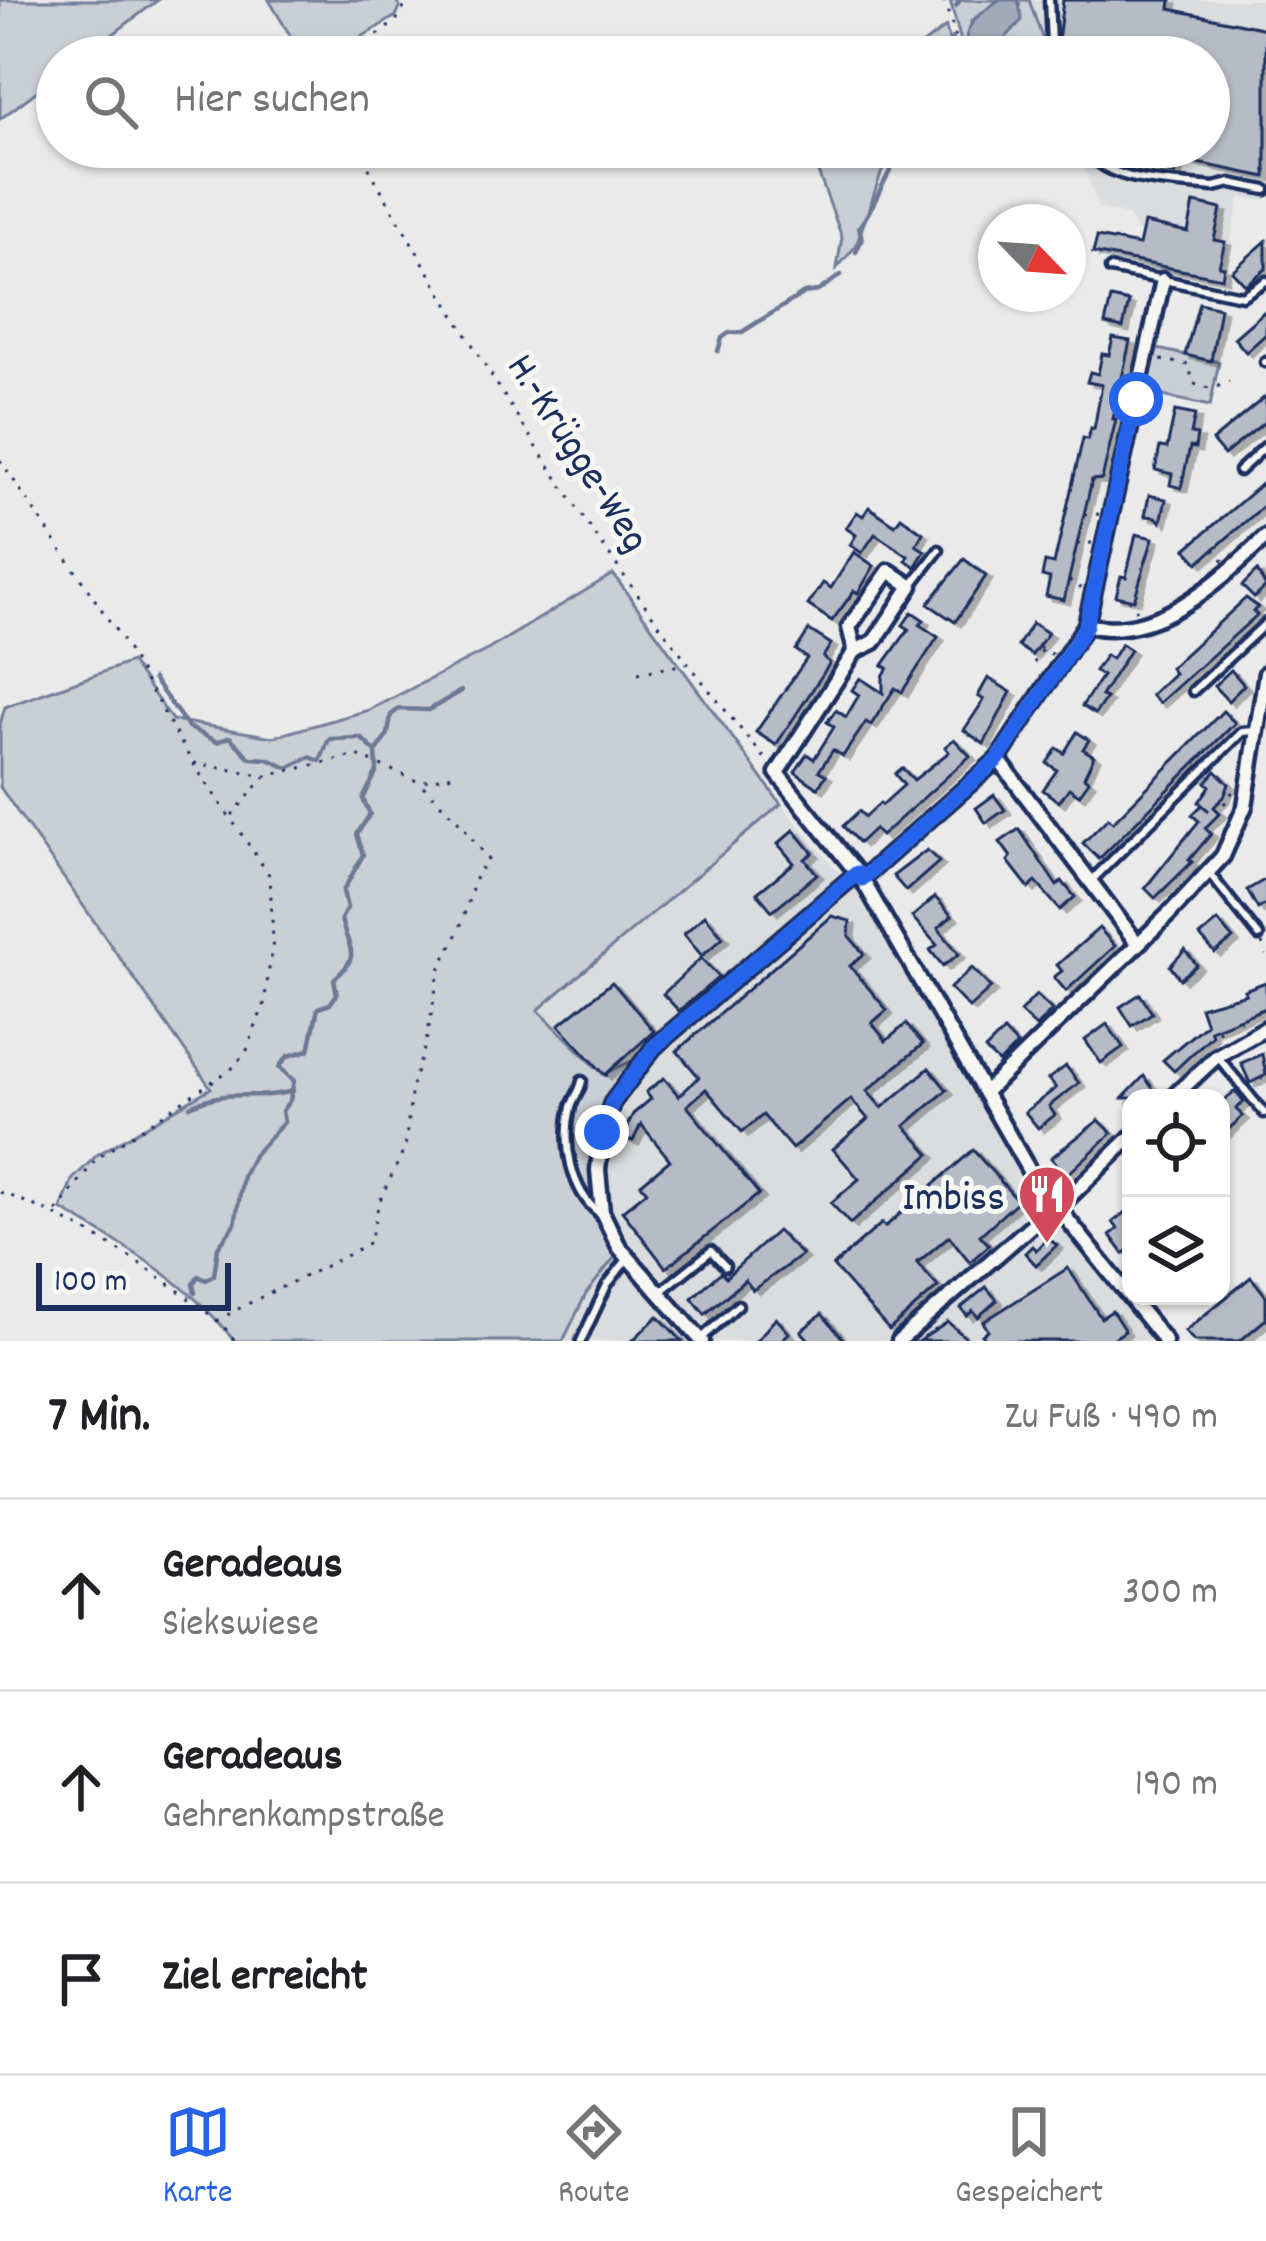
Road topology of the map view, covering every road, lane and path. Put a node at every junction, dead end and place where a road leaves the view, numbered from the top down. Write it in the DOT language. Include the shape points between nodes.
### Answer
graph roads {
  1 [pos="403,0"];
  2 [pos="944,0"];
  3 [pos="1049,0"];
  4 [pos="376,36"];
  5 [pos="955,36"];
  6 [pos="1051,36"];
  7 [pos="370,168"];
  8 [pos="1104,168"];
  9 [pos="1266,190"];
  10 [pos="1110,269"];
  11 [pos="1163,280"];
  12 [pos="1266,281"];
  13 [pos="1148,346"];
  14 [pos="1229,381"];
  15 [pos="1266,446"];
  16 [pos="0,460"];
  17 [pos="1239,471"];
  18 [pos="1084,514"];
  19 [pos="1103,514"];
  20 [pos="1266,537"];
  21 [pos="1097,542"];
  22 [pos="1077,544"];
  23 [pos="1214,549"];
  24 [pos="939,550"];
  25 [pos="1226,563"];
  26 [pos="1069,580"];
  27 [pos="911,586"];
  28 [pos="1086,590"];
  29 [pos="1129,599"];
  30 [pos="866,602"];
  31 [pos="1143,616"];
  32 [pos="890,618"];
  33 [pos="1266,623"];
  34 [pos="1086,625"];
  35 [pos="855,651"];
  36 [pos="1052,655"];
  37 [pos="1034,663"];
  38 [pos="688,664"];
  39 [pos="638,674"];
  40 [pos="1266,674"];
  41 [pos="1193,692"];
  42 [pos="1254,731"];
  43 [pos="998,759"];
  44 [pos="192,762"];
  45 [pos="1259,765"];
  46 [pos="777,773"];
  47 [pos="458,774"];
  48 [pos="266,776"];
  49 [pos="419,782"];
  50 [pos="1226,784"];
  51 [pos="1212,809"];
  52 [pos="1217,814"];
  53 [pos="231,817"];
  54 [pos="1228,826"];
  55 [pos="1209,873"];
  56 [pos="860,876"];
  57 [pos="1089,883"];
  58 [pos="1259,936"];
  59 [pos="1137,943"];
  60 [pos="1241,1021"];
  61 [pos="1228,1023"];
  62 [pos="1217,1027"];
  63 [pos="1266,1028"];
  64 [pos="1209,1040"];
  65 [pos="1217,1056"];
  66 [pos="582,1081"];
  67 [pos="1182,1089"];
  68 [pos="985,1092"];
  69 [pos="1260,1110"];
  70 [pos="1122,1146"];
  71 [pos="0,1192"];
  72 [pos="1057,1206"];
  73 [pos="56,1212"];
  74 [pos="602,1213"];
  75 [pos="628,1258"];
  76 [pos="725,1266"];
  77 [pos="1122,1279"];
  78 [pos="657,1294"];
  79 [pos="738,1305"];
  80 [pos="1141,1305"];
  81 [pos="217,1321"];
  82 [pos="701,1340"];
  83 [pos="235,1341"];
  84 [pos="581,1341"];
  85 [pos="899,1341"];
  86 [pos="1166,1341"];
  1 -- 4 [label="path" via="396,21"];
  2 -- 5 [label="path"];
  3 -- 6 [label="lane"];
  7 -- 38 [label="path, H.-Krügge-Weg" via="553,469"];
  8 -- 9 [label="lane"];
  10 -- 11 [label="lane"];
  11 -- 12 [label="lane" via="1242,296"];
  11 -- 13 [label="street"];
  13 -- 14 [label="path" via="1159,347 1161,361 1189,364 1202,387"];
  13 -- 34 [label="street"];
  15 -- 17 [label="lane"];
  16 -- 44 [label="path" via="121,638"];
  18 -- 19 [label="path"];
  20 -- 34 [label="street" via="1165,616"];
  21 -- 22 [label="path"];
  23 -- 25 [label="path"];
  24 -- 27 [label="lane"];
  26 -- 28 [label="path"];
  27 -- 30 [label="street" via="889,571"];
  27 -- 32 [label="street"];
  29 -- 31 [label="path"];
  30 -- 32 [label="lane"];
  30 -- 35 [label="street" via="849,627"];
  32 -- 35 [label="street" via="874,642"];
  33 -- 41 [label="lane"];
  34 -- 43 [label="street"];
  35 -- 46 [label="street"];
  36 -- 37 [label="path" via="1041,648"];
  38 -- 39 [label="path"];
  38 -- 46 [label="path, H.-Krügge-Weg"];
  40 -- 42 [label="street"];
  42 -- 45 [label="street"];
  42 -- 57 [label="lane" via="1242,733"];
  43 -- 56 [label="street"];
  43 -- 57 [label="street"];
  44 -- 48 [label="path"];
  44 -- 53 [label="path"];
  45 -- 55 [label="street" via="1239,825"];
  46 -- 56 [label="street"];
  47 -- 49 [label="path"];
  48 -- 49 [label="path" via="357,755"];
  48 -- 53 [label="path"];
  49 -- 81 [label="path" via="488,860 440,971 405,1148 370,1242"];
  50 -- 52 [label="path" via="1236,793"];
  51 -- 52 [label="path"];
  52 -- 54 [label="path"];
  53 -- 73 [label="path" via="270,876 273,941 247,1050 234,1067 96,1159"];
  55 -- 58 [label="lane"];
  55 -- 59 [label="street"];
  56 -- 68 [label="street"];
  56 -- 74 [label="street" via="629,1076 602,1132"];
  57 -- 59 [label="street"];
  59 -- 68 [label="street"];
  60 -- 61 [label="path"];
  62 -- 64 [label="path"];
  63 -- 65 [label="street"];
  65 -- 67 [label="street"];
  65 -- 69 [label="lane"];
  66 -- 74 [label="lane" via="568,1138 574,1181"];
  68 -- 72 [label="street"];
  70 -- 72 [label="street"];
  71 -- 73 [label="path"];
  72 -- 77 [label="street"];
  72 -- 85 [label="street"];
  73 -- 81 [label="path"];
  74 -- 75 [label="street"];
  75 -- 78 [label="street"];
  75 -- 84 [label="lane"];
  76 -- 78 [label="lane" via="711,1251"];
  78 -- 82 [label="street"];
  79 -- 82 [label="lane"];
  80 -- 86 [label="street"];
  81 -- 83 [label="path"];
}
